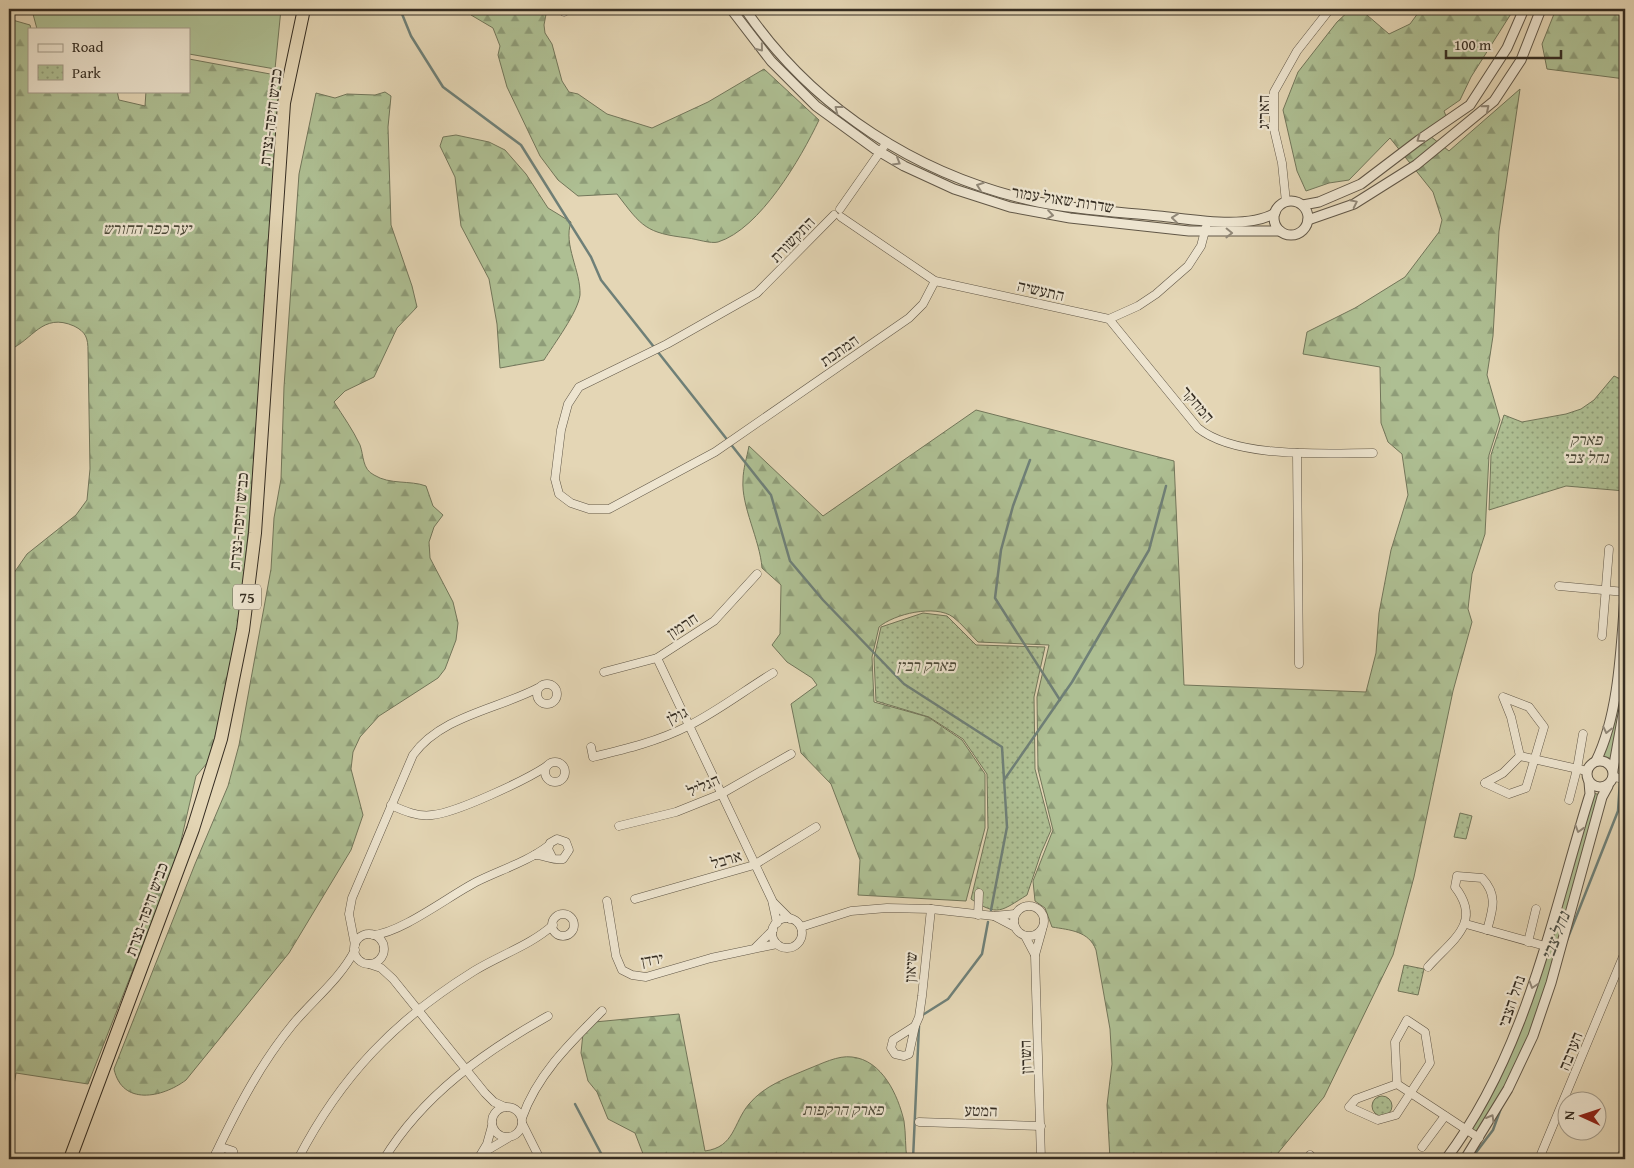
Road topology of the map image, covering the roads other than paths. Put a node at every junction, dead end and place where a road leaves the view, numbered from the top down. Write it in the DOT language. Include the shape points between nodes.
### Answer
graph roads {
  1 [pos="304,9"];
  2 [pos="731,9"];
  3 [pos="745,9"];
  4 [pos="1330,9"];
  5 [pos="1524,9"];
  6 [pos="1541,9"];
  7 [pos="887,142"];
  8 [pos="881,153"];
  9 [pos="1286,202"];
  10 [pos="1303,205"];
  11 [pos="838,214"];
  12 [pos="1274,214"];
  13 [pos="1207,220"];
  14 [pos="1308,220"];
  15 [pos="1280,231"];
  16 [pos="1205,232"];
  17 [pos="935,281"];
  18 [pos="1109,319"];
  19 [pos="747,432"];
  20 [pos="1297,453"];
  21 [pos="1373,453"];
  22 [pos="1609,549"];
  23 [pos="757,574"];
  24 [pos="1559,586"];
  25 [pos="1606,590"];
  26 [pos="1625,594"];
  27 [pos="1602,636"];
  28 [pos="657,658"];
  29 [pos="1299,664"];
  30 [pos="604,672"];
  31 [pos="773,673"];
  32 [pos="538,688"];
  33 [pos="518,698"];
  34 [pos="538,700"];
  35 [pos="1625,704"];
  36 [pos="1624,720"];
  37 [pos="689,726"];
  38 [pos="1582,734"];
  39 [pos="591,747"];
  40 [pos="791,754"];
  41 [pos="1520,756"];
  42 [pos="1535,759"];
  43 [pos="1596,762"];
  44 [pos="546,766"];
  45 [pos="1577,769"];
  46 [pos="1587,771"];
  47 [pos="1613,773"];
  48 [pos="529,777"];
  49 [pos="548,779"];
  50 [pos="1625,780"];
  51 [pos="1589,782"];
  52 [pos="1608,786"];
  53 [pos="721,794"];
  54 [pos="1569,800"];
  55 [pos="391,805"];
  56 [pos="619,826"];
  57 [pos="816,827"];
  58 [pos="548,846"];
  59 [pos="534,855"];
  60 [pos="552,858"];
  61 [pos="754,866"];
  62 [pos="979,893"];
  63 [pos="635,899"];
  64 [pos="772,900"];
  65 [pos="607,901"];
  66 [pos="931,909"];
  67 [pos="1536,909"];
  68 [pos="350,910"];
  69 [pos="1015,914"];
  70 [pos="978,915"];
  71 [pos="994,916"];
  72 [pos="790,919"];
  73 [pos="1466,924"];
  74 [pos="553,925"];
  75 [pos="400,926"];
  76 [pos="775,926"];
  77 [pos="800,927"];
  78 [pos="1015,927"];
  79 [pos="1042,930"];
  80 [pos="1487,930"];
  81 [pos="371,935"];
  82 [pos="559,935"];
  83 [pos="1025,936"];
  84 [pos="537,937"];
  85 [pos="1528,942"];
  86 [pos="777,944"];
  87 [pos="1544,946"];
  88 [pos="756,947"];
  89 [pos="355,948"];
  90 [pos="383,951"];
  91 [pos="1625,952"];
  92 [pos="1035,955"];
  93 [pos="367,964"];
  94 [pos="1428,967"];
  95 [pos="393,978"];
  96 [pos="334,980"];
  97 [pos="418,1009"];
  98 [pos="602,1011"];
  99 [pos="548,1016"];
  100 [pos="915,1026"];
  101 [pos="466,1069"];
  102 [pos="1397,1084"];
  103 [pos="1411,1092"];
  104 [pos="485,1093"];
  105 [pos="531,1094"];
  106 [pos="508,1107"];
  107 [pos="493,1116"];
  108 [pos="1445,1116"];
  109 [pos="522,1122"];
  110 [pos="919,1122"];
  111 [pos="492,1126"];
  112 [pos="1041,1126"];
  113 [pos="228,1128"];
  114 [pos="1466,1129"];
  115 [pos="510,1137"];
  116 [pos="1479,1138"];
  117 [pos="1422,1147"];
  118 [pos="533,1148"];
  119 [pos="230,1149"];
  120 [pos="1625,1150"];
  121 [pos="215,1156"];
  122 [pos="480,1156"];
  123 [pos="70,1159"];
  124 [pos="235,1159"];
  125 [pos="298,1159"];
  126 [pos="384,1159"];
  127 [pos="540,1159"];
  128 [pos="1041,1159"];
  129 [pos="1446,1159"];
  130 [pos="1465,1159"];
  131 [pos="1539,1159"];
  132 [pos="1619,1159"];
  1 -- 123 [label="highway, כביש חיפה-נצרת / 75" via="284,104 255,533 243,630 221,739 193,829"];
  2 -- 8 [label="street, שדרות שאול עמור, one-way" via="792,85 844,128"];
  7 -- 3 [label="street, שדרות שאול עמור, one-way" via="850,119 801,77"];
  4 -- 9 [label="street, האריג" via="1297,51 1274,92 1274,129"];
  5 -- 10 [label="street, one-way" via="1507,48 1470,105 1361,184 1319,202"];
  14 -- 6 [label="street, one-way" via="1354,204 1416,165 1494,101 1521,60"];
  7 -- 8 [label="street, התקשורת"];
  13 -- 7 [label="street, שדרות שאול עמור, one-way" via="1022,198 958,178"];
  8 -- 11 [label="street, התקשורת"];
  8 -- 16 [label="street, שדרות שאול עמור, one-way" via="954,189 1019,209 1070,218"];
  9 -- 10 [label="street"];
  9 -- 12 [label="street"];
  10 -- 14 [label="street"];
  11 -- 17 [label="street, התעשיה"];
  11 -- 19 [label="street, התקשורת" via="757,293 667,344 579,387 568,404 561,430 555,479 559,494 571,503 589,509 609,509"];
  12 -- 13 [label="street, שדרות שאול עמור" via="1258,220"];
  12 -- 15 [label="street"];
  13 -- 16 [label="street"];
  14 -- 15 [label="street" via="1299,234 1288,236"];
  16 -- 15 [label="street, שדרות שאול עמור, one-way"];
  16 -- 18 [label="street" via="1202,246 1188,266 1156,294"];
  17 -- 18 [label="street, התעשיה"];
  17 -- 19 [label="street, המתכת" via="923,304 909,318"];
  18 -- 20 [label="street, המחקר" via="1208,436 1239,446"];
  20 -- 21 [label="street, המחקר"];
  20 -- 29 [label="street"];
  22 -- 25 [label="street"];
  23 -- 28 [label="street, חרמון" via="714,621"];
  24 -- 25 [label="street"];
  25 -- 26 [label="street"];
  25 -- 27 [label="street"];
  26 -- 43 [label="street, one-way" via="1616,686 1605,739"];
  28 -- 30 [label="street, חרמון"];
  28 -- 37 [label="street"];
  31 -- 37 [label="street, גולן"];
  32 -- 33 [label="street"];
  32 -- 34 [label="street"];
  32 -- 34 [label="street" via="549,684 558,694 551,704"];
  33 -- 34 [label="street"];
  33 -- 55 [label="street" via="450,725 430,737 413,755"];
  35 -- 36 [label="street"];
  36 -- 47 [label="street"];
  37 -- 39 [label="street, גולן" via="634,747 593,757"];
  37 -- 53 [label="street"];
  38 -- 45 [label="street"];
  40 -- 53 [label="street, הגליל"];
  41 -- 42 [label="street"];
  41 -- 42 [label="street" via="1485,783 1509,794 1526,788"];
  41 -- 42 [label="street" via="1511,717 1502,697 1529,707 1544,727"];
  42 -- 45 [label="street"];
  43 -- 46 [label="street"];
  43 -- 47 [label="street" via="1605,762"];
  44 -- 48 [label="street"];
  44 -- 49 [label="street"];
  44 -- 49 [label="street" via="558,762 566,773 560,782"];
  45 -- 46 [label="street"];
  45 -- 54 [label="street"];
  46 -- 51 [label="street"];
  47 -- 50 [label="street"];
  47 -- 52 [label="street"];
  48 -- 49 [label="street"];
  48 -- 55 [label="street" via="439,814 417,815"];
  51 -- 52 [label="street" via="1599,788"];
  51 -- 87 [label="street, נחל הצבי, one-way" via="1590,794"];
  116 -- 52 [label="street, נחל הצבי, one-way" via="1522,1062 1544,1007 1602,797"];
  53 -- 56 [label="street, הגליל" via="676,812"];
  53 -- 61 [label="street"];
  55 -- 68 [label="street" via="352,898"];
  57 -- 61 [label="street, ארבל"];
  58 -- 59 [label="street"];
  58 -- 60 [label="street"];
  58 -- 60 [label="street" via="558,839 564,840 569,847 565,857 560,860"];
  59 -- 60 [label="street"];
  59 -- 75 [label="street" via="472,885"];
  61 -- 63 [label="street, ארבל"];
  61 -- 64 [label="street"];
  62 -- 70 [label="street"];
  64 -- 72 [label="street"];
  64 -- 76 [label="street"];
  65 -- 88 [label="street, ירדן" via="616,956 622,970 632,975 646,977"];
  66 -- 70 [label="street"];
  66 -- 77 [label="street" via="851,911"];
  66 -- 100 [label="street, שיאון" via="922,996"];
  67 -- 85 [label="street"];
  68 -- 81 [label="street" via="354,924"];
  68 -- 89 [label="street"];
  69 -- 71 [label="street"];
  69 -- 78 [label="street"];
  69 -- 79 [label="street" via="1024,906 1038,908 1044,916"];
  70 -- 71 [label="street"];
  71 -- 78 [label="street"];
  72 -- 76 [label="street" via="783,919"];
  72 -- 77 [label="street"];
  73 -- 80 [label="street"];
  73 -- 80 [label="street" via="1467,910 1455,887 1457,876 1482,878 1492,888 1493,910"];
  73 -- 94 [label="street"];
  74 -- 82 [label="street"];
  74 -- 82 [label="street" via="562,914 573,920 570,933"];
  74 -- 84 [label="street"];
  75 -- 81 [label="street"];
  75 -- 90 [label="street"];
  76 -- 86 [label="street" via="773,938"];
  76 -- 88 [label="street, ירדן"];
  77 -- 86 [label="street" via="802,937 794,947"];
  78 -- 83 [label="street"];
  79 -- 83 [label="street" via="1034,936"];
  79 -- 92 [label="street, השרון"];
  80 -- 85 [label="street"];
  81 -- 89 [label="street" via="358,939"];
  81 -- 90 [label="street" via="380,939"];
  82 -- 84 [label="street"];
  83 -- 92 [label="street, השרון"];
  84 -- 97 [label="street" via="480,967"];
  85 -- 87 [label="street"];
  86 -- 88 [label="street, ירדן"];
  87 -- 114 [label="street, נחל הצבי, one-way" via="1518,1031"];
  89 -- 93 [label="street" via="357,957"];
  89 -- 96 [label="street" via="347,965"];
  90 -- 93 [label="street" via="379,960"];
  90 -- 95 [label="street"];
  91 -- 131 [label="street, הערבה"];
  92 -- 112 [label="street, השרון"];
  93 -- 95 [label="street" via="381,968"];
  93 -- 96 [label="street" via="356,964"];
  95 -- 97 [label="street"];
  96 -- 113 [label="street" via="269,1056"];
  97 -- 101 [label="street"];
  97 -- 125 [label="street" via="384,1039 344,1084"];
  98 -- 105 [label="street" via="564,1050"];
  99 -- 101 [label="street" via="505,1040"];
  101 -- 104 [label="street"];
  101 -- 126 [label="street" via="422,1109"];
  102 -- 103 [label="street"];
  102 -- 103 [label="street" via="1356,1099 1349,1107 1378,1120 1396,1115"];
  102 -- 103 [label="street" via="1395,1042 1407,1020 1425,1032 1430,1063"];
  103 -- 108 [label="street"];
  104 -- 106 [label="street" via="494,1102"];
  104 -- 107 [label="street"];
  105 -- 106 [label="street"];
  105 -- 109 [label="street"];
  106 -- 107 [label="street"];
  106 -- 109 [label="street" via="518,1112"];
  107 -- 111 [label="street"];
  108 -- 114 [label="street"];
  108 -- 117 [label="street"];
  109 -- 115 [label="street"];
  109 -- 118 [label="street"];
  110 -- 112 [label="street, המטע"];
  111 -- 115 [label="street" via="498,1135"];
  111 -- 122 [label="street"];
  112 -- 128 [label="street, השרון"];
  113 -- 119 [label="street"];
  113 -- 121 [label="street"];
  114 -- 116 [label="street"];
  114 -- 129 [label="street, נחל הצבי"];
  115 -- 118 [label="street"];
  115 -- 122 [label="street"];
  116 -- 130 [label="street, נחל הצבי"];
  118 -- 127 [label="street"];
  119 -- 121 [label="street" via="224,1148"];
  119 -- 124 [label="street"];
  120 -- 132 [label="street"];
}
